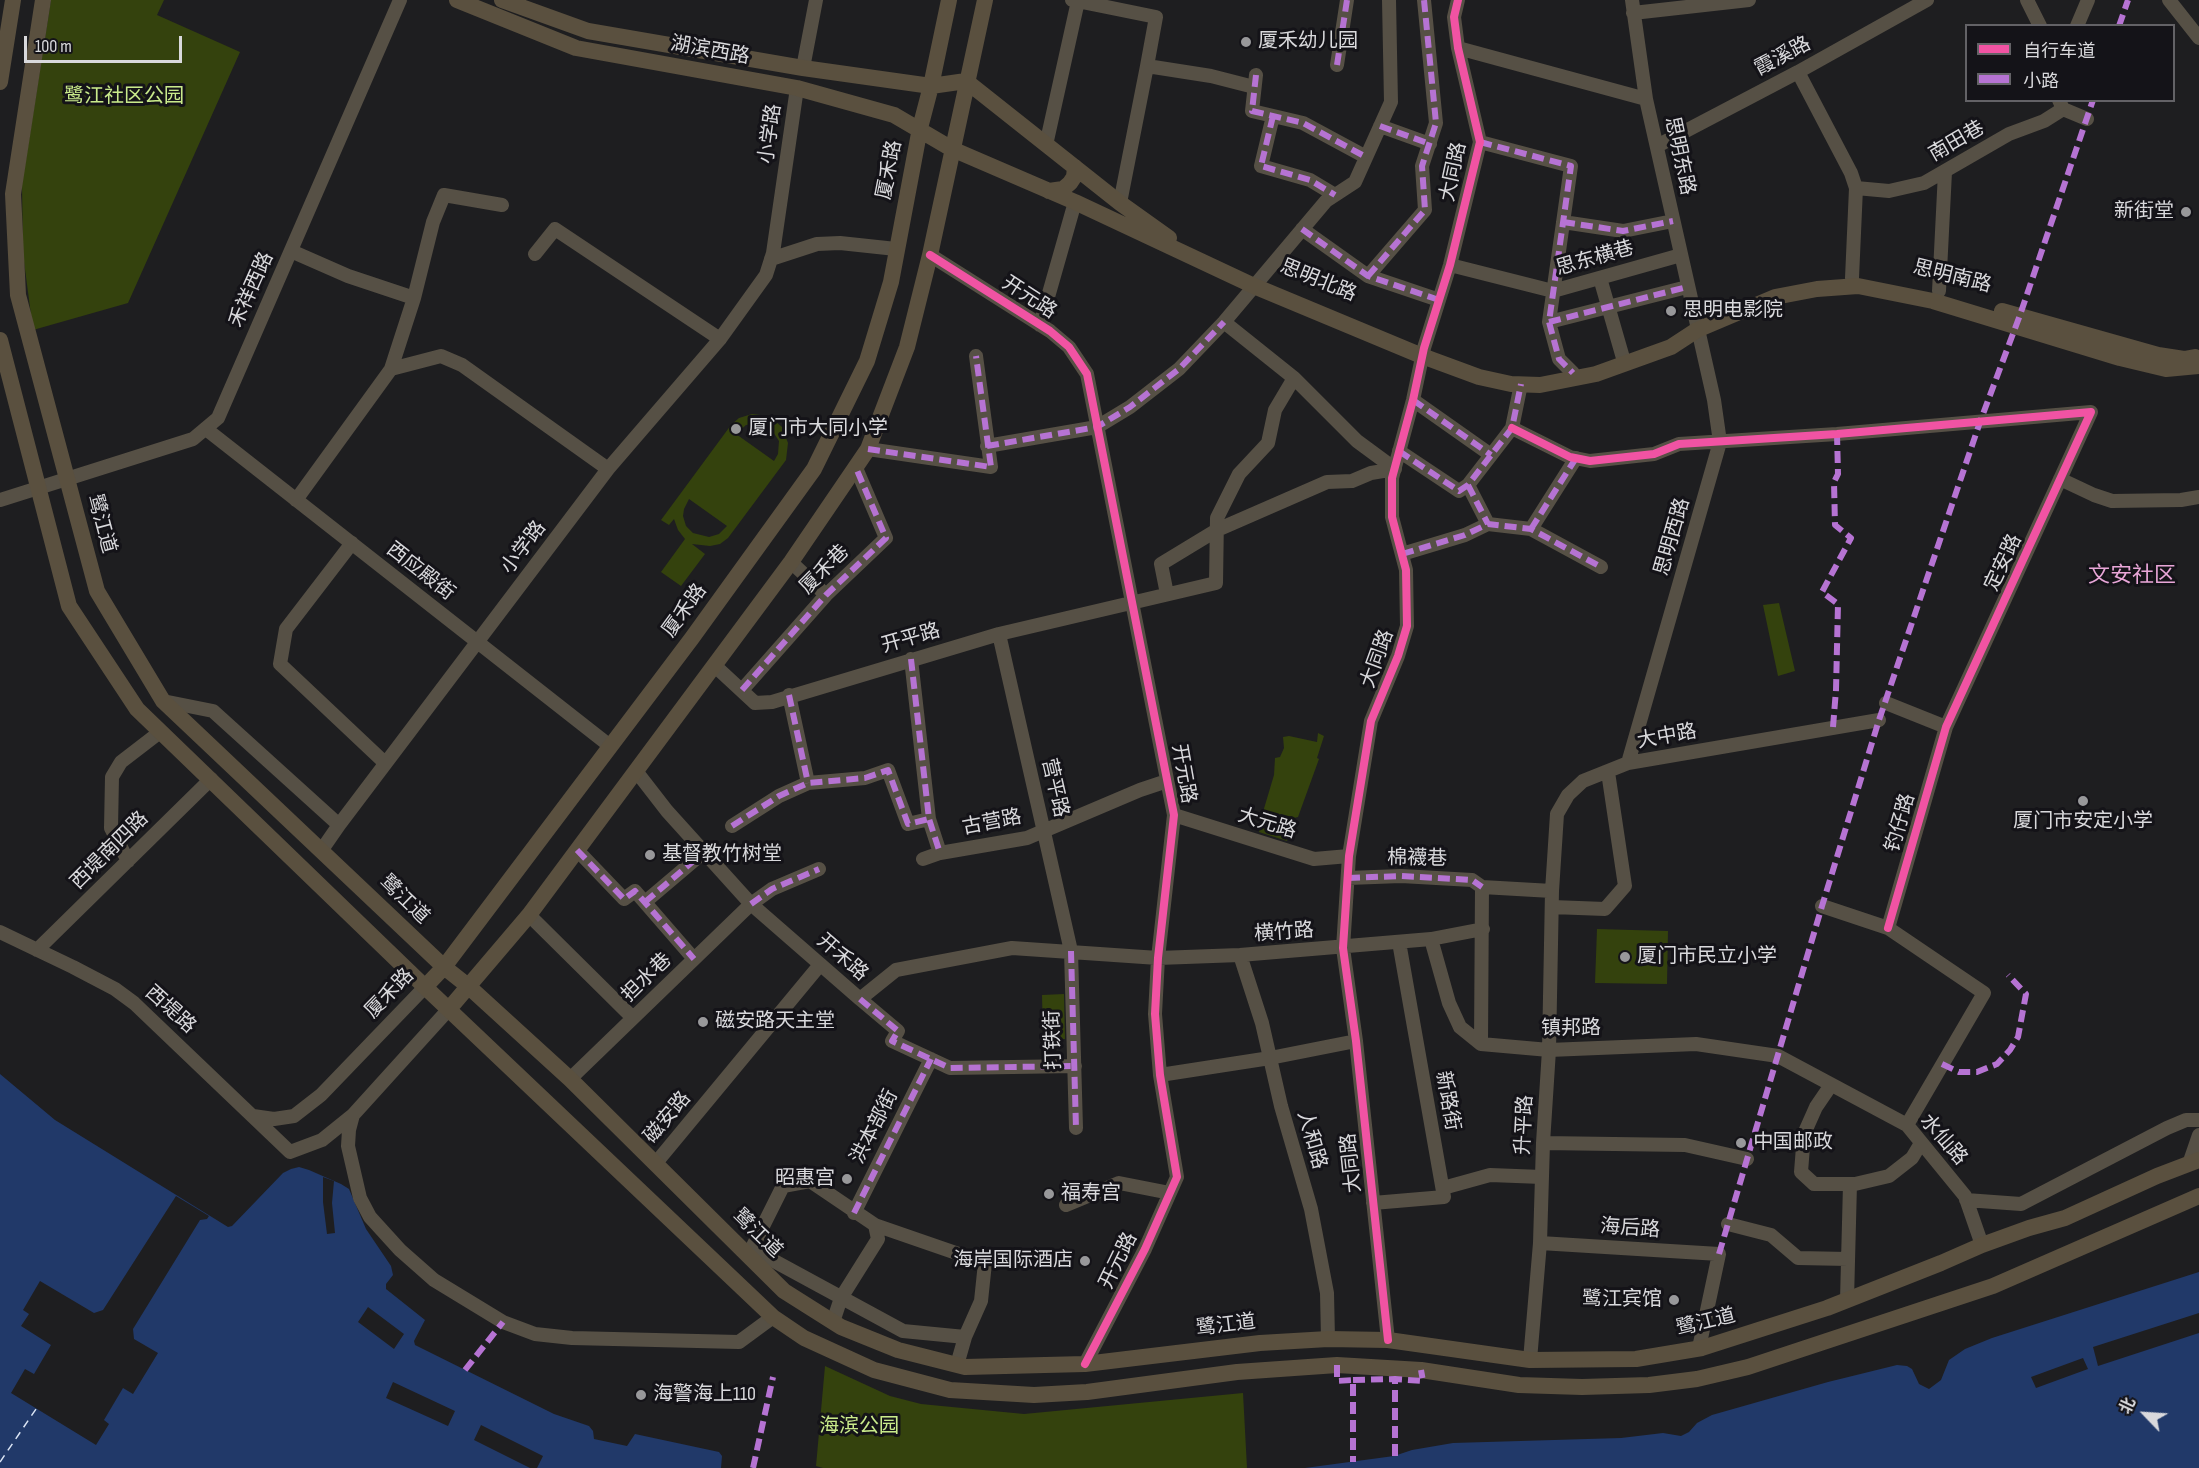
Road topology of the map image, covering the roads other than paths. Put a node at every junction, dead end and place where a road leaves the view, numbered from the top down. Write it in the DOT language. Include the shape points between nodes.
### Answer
graph roads {
  1 [pos="13,0"];
  2 [pos="43,0"];
  3 [pos="400,0"];
  4 [pos="457,0"];
  5 [pos="502,0"];
  6 [pos="816,0"];
  7 [pos="949,0"];
  8 [pos="985,0"];
  9 [pos="1347,0"];
  10 [pos="1389,0"];
  11 [pos="1424,0"];
  12 [pos="1458,0"];
  13 [pos="1749,0"];
  14 [pos="1927,0"];
  15 [pos="2026,0"];
  16 [pos="2088,0"];
  17 [pos="2169,0"];
  18 [pos="1075,1"];
  19 [pos="1633,6"];
  20 [pos="2039,24"];
  21 [pos="2078,24"];
  22 [pos="2199,38"];
  23 [pos="1458,48"];
  24 [pos="1337,65"];
  25 [pos="1147,66"];
  26 [pos="803,68"];
  27 [pos="1798,72"];
  28 [pos="966,81"];
  29 [pos="0,82"];
  30 [pos="931,86"];
  31 [pos="797,88"];
  32 [pos="1646,99"];
  33 [pos="2061,105"];
  34 [pos="1273,116"];
  35 [pos="2087,119"];
  36 [pos="1380,126"];
  37 [pos="920,128"];
  38 [pos="1480,142"];
  39 [pos="1430,144"];
  40 [pos="1046,145"];
  41 [pos="1657,146"];
  42 [pos="952,149"];
  43 [pos="1366,157"];
  44 [pos="1075,167"];
  45 [pos="1945,172"];
  46 [pos="1856,188"];
  47 [pos="1049,191"];
  48 [pos="1335,195"];
  49 [pos="1075,202"];
  50 [pos="1120,203"];
  51 [pos="502,206"];
  52 [pos="1673,220"];
  53 [pos="1563,222"];
  54 [pos="1302,229"];
  55 [pos="896,249"];
  56 [pos="291,250"];
  57 [pos="536,254"];
  58 [pos="930,255"];
  59 [pos="1681,255"];
  60 [pos="771,259"];
  61 [pos="1450,265"];
  62 [pos="1368,276"];
  63 [pos="1600,278"];
  64 [pos="1852,278"];
  65 [pos="1256,283"];
  66 [pos="1687,287"];
  67 [pos="1553,291"];
  68 [pos="1939,291"];
  69 [pos="414,298"];
  70 [pos="1439,300"];
  71 [pos="1608,307"];
  72 [pos="1224,322"];
  73 [pos="1549,322"];
  74 [pos="1040,325"];
  75 [pos="1696,325"];
  76 [pos="720,339"];
  77 [pos="0,340"];
  78 [pos="1423,352"];
  79 [pos="976,356"];
  80 [pos="2199,357"];
  81 [pos="1623,358"];
  82 [pos="2199,366"];
  83 [pos="391,369"];
  84 [pos="1573,373"];
  85 [pos="1293,378"];
  86 [pos="1521,384"];
  87 [pos="1413,400"];
  88 [pos="1097,427"];
  89 [pos="1512,428"];
  90 [pos="206,429"];
  91 [pos="1720,442"];
  92 [pos="987,446"];
  93 [pos="868,449"];
  94 [pos="1400,451"];
  95 [pos="1491,455"];
  96 [pos="1576,458"];
  97 [pos="856,468"];
  98 [pos="608,469"];
  99 [pos="1395,469"];
  100 [pos="67,479"];
  101 [pos="2060,480"];
  102 [pos="1468,485"];
  103 [pos="39,488"];
  104 [pos="2199,497"];
  105 [pos="0,500"];
  106 [pos="296,500"];
  107 [pos="1488,524"];
  108 [pos="1531,529"];
  109 [pos="1217,530"];
  110 [pos="352,543"];
  111 [pos="1402,554"];
  112 [pos="791,562"];
  113 [pos="1601,567"];
  114 [pos="1167,594"];
  115 [pos="826,595"];
  116 [pos="1133,602"];
  117 [pos="999,634"];
  118 [pos="477,642"];
  119 [pos="911,659"];
  120 [pos="714,665"];
  121 [pos="742,690"];
  122 [pos="789,695"];
  123 [pos="163,700"];
  124 [pos="1886,703"];
  125 [pos="1879,720"];
  126 [pos="1946,727"];
  127 [pos="160,732"];
  128 [pos="610,746"];
  129 [pos="386,763"];
  130 [pos="1628,763"];
  131 [pos="636,771"];
  132 [pos="1608,772"];
  133 [pos="211,780"];
  134 [pos="1167,781"];
  135 [pos="808,783"];
  136 [pos="1174,815"];
  137 [pos="929,819"];
  138 [pos="339,825"];
  139 [pos="732,826"];
  140 [pos="1043,831"];
  141 [pos="578,850"];
  142 [pos="321,851"];
  143 [pos="704,852"];
  144 [pos="940,853"];
  145 [pos="1349,856"];
  146 [pos="923,859"];
  147 [pos="128,861"];
  148 [pos="819,869"];
  149 [pos="1348,878"];
  150 [pos="1482,887"];
  151 [pos="1552,891"];
  152 [pos="645,902"];
  153 [pos="751,904"];
  154 [pos="1822,906"];
  155 [pos="1552,907"];
  156 [pos="529,915"];
  157 [pos="1887,928"];
  158 [pos="1483,929"];
  159 [pos="0,932"];
  160 [pos="1431,939"];
  161 [pos="1399,942"];
  162 [pos="1343,948"];
  163 [pos="38,950"];
  164 [pos="1071,951"];
  165 [pos="1240,955"];
  166 [pos="1158,958"];
  167 [pos="694,959"];
  168 [pos="819,966"];
  169 [pos="444,967"];
  170 [pos="468,986"];
  171 [pos="425,987"];
  172 [pos="860,999"];
  173 [pos="448,1009"];
  174 [pos="633,1018"];
  175 [pos="1356,1041"];
  176 [pos="1481,1044"];
  177 [pos="1549,1050"];
  178 [pos="1778,1056"];
  179 [pos="1270,1058"];
  180 [pos="931,1059"];
  181 [pos="1074,1066"];
  182 [pos="1160,1075"];
  183 [pos="570,1079"];
  184 [pos="1831,1085"];
  185 [pos="353,1114"];
  186 [pos="253,1116"];
  187 [pos="2199,1120"];
  188 [pos="1906,1125"];
  189 [pos="1076,1128"];
  190 [pos="2199,1135"];
  191 [pos="1543,1143"];
  192 [pos="1921,1143"];
  193 [pos="1747,1159"];
  194 [pos="2194,1162"];
  195 [pos="655,1164"];
  196 [pos="1542,1177"];
  197 [pos="1850,1184"];
  198 [pos="1443,1188"];
  199 [pos="1170,1193"];
  200 [pos="2199,1196"];
  201 [pos="1966,1200"];
  202 [pos="1373,1203"];
  203 [pos="1066,1205"];
  204 [pos="854,1213"];
  205 [pos="1728,1224"];
  206 [pos="875,1225"];
  207 [pos="1540,1243"];
  208 [pos="1982,1245"];
  209 [pos="750,1252"];
  210 [pos="1848,1259"];
  211 [pos="842,1298"];
  212 [pos="1847,1300"];
  213 [pos="773,1317"];
  214 [pos="833,1322"];
  215 [pos="964,1337"];
  216 [pos="1328,1339"];
  217 [pos="1388,1340"];
  218 [pos="1698,1348"];
  219 [pos="1530,1360"];
  220 [pos="1085,1364"];
  221 [pos="957,1365"];
  1 -- 29 [label="main road"];
  2 -- 100 [label="main road, 鹭江道" via="12,194 18,295"];
  3 -- 56 [label="street, 禾祥西路"];
  4 -- 31 [label="main road, 湖滨西路" via="576,48"];
  5 -- 26 [label="main road, 湖滨西路" via="588,31"];
  6 -- 26 [label="street"];
  7 -- 30 [label="main road, 厦禾路"];
  8 -- 28 [label="main road"];
  9 -- 24 [label="street"];
  10 -- 36 [label="street" via="1391,102"];
  11 -- 39 [label="street" via="1436,123"];
  12 -- 23 [label="street, 大同路" via="1454,17"];
  13 -- 19 [label="street"];
  14 -- 27 [label="street, 霞溪路"];
  15 -- 20 [label="street"];
  16 -- 21 [label="street"];
  17 -- 22 [label="street"];
  18 -- 25 [label="street" via="1156,17"];
  18 -- 40 [label="street"];
  19 -- 32 [label="street, 思明东路"];
  23 -- 32 [label="street"];
  23 -- 38 [label="street, 大同路"];
  25 -- 34 [label="street" via="1255,81 1252,111"];
  25 -- 50 [label="street"];
  26 -- 30 [label="main road, 湖滨西路"];
  27 -- 41 [label="street, 霞溪路"];
  27 -- 46 [label="street"];
  28 -- 30 [label="main road, 湖滨西路"];
  28 -- 40 [label="main road, 思明北路"];
  28 -- 42 [label="main road"];
  30 -- 37 [label="main road, 厦禾路"];
  31 -- 37 [label="main road, 湖滨西路" via="894,114"];
  31 -- 60 [label="street, 小学路"];
  32 -- 41 [label="street, 思明东路"];
  33 -- 35 [label="street"];
  33 -- 45 [label="street, 南田巷" via="2044,121 2009,134"];
  34 -- 43 [label="street" via="1303,123"];
  34 -- 48 [label="street" via="1262,166 1310,180"];
  36 -- 39 [label="street"];
  36 -- 43 [label="street"];
  37 -- 42 [label="main road, 湖滨西路"];
  37 -- 55 [label="main road, 厦禾路"];
  38 -- 53 [label="street" via="1571,166"];
  38 -- 61 [label="street, 大同路"];
  39 -- 62 [label="street" via="1422,166 1425,210"];
  40 -- 44 [label="main road, 思明北路"];
  41 -- 52 [label="street, 思明东路"];
  42 -- 47 [label="main road, 思明北路"];
  42 -- 58 [label="main road"];
  43 -- 48 [label="street" via="1355,182"];
  44 -- 47 [label="main road" via="1070,183 1063,189"];
  44 -- 50 [label="main road, 思明北路"];
  45 -- 46 [label="street, 南田巷" via="1924,183 1889,190"];
  45 -- 68 [label="street"];
  46 -- 64 [label="street"];
  47 -- 49 [label="main road, 思明北路"];
  48 -- 54 [label="street"];
  49 -- 65 [label="main road, 思明北路"];
  49 -- 74 [label="street"];
  50 -- 65 [label="main road, 思明北路" via="1159,232"];
  51 -- 69 [label="street" via="444,195 433,222"];
  52 -- 53 [label="street" via="1623,231"];
  52 -- 59 [label="street, 思明东路"];
  53 -- 67 [label="street"];
  54 -- 62 [label="street"];
  54 -- 65 [label="street"];
  55 -- 60 [label="street" via="817,244"];
  55 -- 128 [label="main road, 厦禾路" via="891,282 867,361 814,469"];
  56 -- 69 [label="street" via="348,276"];
  56 -- 90 [label="street, 禾祥西路" via="218,418"];
  57 -- 76 [label="street" via="555,229"];
  58 -- 74 [label="street, 开元路"];
  58 -- 93 [label="main road" via="908,347"];
  59 -- 63 [label="street, 思东横巷"];
  59 -- 66 [label="street, 思明东路"];
  60 -- 76 [label="street, 小学路" via="766,275"];
  61 -- 67 [label="street, 思东横巷"];
  61 -- 70 [label="street, 大同路"];
  62 -- 70 [label="street"];
  63 -- 67 [label="street, 思东横巷"];
  63 -- 71 [label="street"];
  64 -- 68 [label="main road, 思明南路"];
  64 -- 75 [label="main road, 思明南路" via="1775,288"];
  65 -- 72 [label="street"];
  65 -- 78 [label="main road, 思明北路"];
  66 -- 71 [label="street"];
  66 -- 75 [label="street, 思明东路"];
  67 -- 73 [label="street"];
  68 -- 80 [label="main road, 思明南路" via="2158,355"];
  69 -- 83 [label="street"];
  70 -- 78 [label="street, 大同路"];
  71 -- 73 [label="street"];
  71 -- 81 [label="street"];
  72 -- 85 [label="street"];
  72 -- 88 [label="street" via="1179,369"];
  73 -- 84 [label="street" via="1559,359"];
  74 -- 88 [label="street, 开元路" via="1069,347 1087,375"];
  75 -- 81 [label="main road, 思明北路"];
  75 -- 82 [label="main road, 思明南路" via="1775,297 1858,286 1943,303 2166,369"];
  75 -- 86 [label="main road, 思明北路" via="1671,347 1596,374 1540,385"];
  75 -- 91 [label="street, 思明西路"];
  76 -- 98 [label="street, 小学路"];
  77 -- 103 [label="main road"];
  78 -- 84 [label="main road, 思明北路" via="1498,373 1548,377"];
  78 -- 86 [label="main road, 思明北路" via="1479,377"];
  78 -- 87 [label="street, 大同路"];
  79 -- 92 [label="street"];
  81 -- 84 [label="main road, 思明北路"];
  83 -- 98 [label="street" via="441,357 462,364"];
  83 -- 106 [label="street"];
  85 -- 99 [label="street" via="1358,441"];
  85 -- 109 [label="street" via="1275,410 1268,442 1239,474 1217,518"];
  86 -- 89 [label="street"];
  87 -- 94 [label="street, 大同路"];
  87 -- 95 [label="street"];
  88 -- 92 [label="street"];
  88 -- 116 [label="street, 开元路"];
  89 -- 95 [label="street"];
  89 -- 96 [label="street"];
  90 -- 100 [label="street, 禾祥西路" via="193,439"];
  90 -- 106 [label="street, 西应殿街"];
  91 -- 96 [label="street" via="1679,444 1654,454 1616,460 1590,462"];
  91 -- 101 [label="street, 定安路" via="2091,412"];
  91 -- 130 [label="street, 思明西路"];
  92 -- 93 [label="street" via="991,467"];
  93 -- 97 [label="main road"];
  94 -- 99 [label="street, 大同路"];
  94 -- 102 [label="street" via="1459,491"];
  95 -- 102 [label="street"];
  96 -- 108 [label="street"];
  97 -- 112 [label="main road"];
  97 -- 115 [label="street, 厦禾巷" via="886,538"];
  98 -- 118 [label="street, 小学路"];
  99 -- 109 [label="street" via="1352,481 1327,482"];
  99 -- 111 [label="street, 大同路" via="1392,517"];
  100 -- 103 [label="street, 禾祥西路"];
  100 -- 123 [label="main road, 鹭江道" via="97,591"];
  101 -- 104 [label="street" via="2112,501"];
  101 -- 126 [label="street, 定安路"];
  102 -- 107 [label="street"];
  103 -- 105 [label="street, 禾祥西路"];
  103 -- 127 [label="main road" via="69,606 137,709"];
  106 -- 110 [label="street, 西应殿街"];
  107 -- 108 [label="street"];
  107 -- 111 [label="street" via="1465,536"];
  108 -- 113 [label="street"];
  109 -- 114 [label="street" via="1161,564"];
  109 -- 114 [label="street, 开平路" via="1216,584"];
  110 -- 118 [label="street, 西应殿街"];
  110 -- 129 [label="street" via="286,629 280,664"];
  111 -- 145 [label="street, 大同路" via="1407,626 1371,721"];
  112 -- 115 [label="street"];
  112 -- 120 [label="main road"];
  114 -- 116 [label="street, 开平路"];
  115 -- 121 [label="street, 厦禾巷"];
  116 -- 117 [label="street, 开平路"];
  116 -- 134 [label="street, 开元路"];
  117 -- 119 [label="street, 开平路"];
  117 -- 140 [label="street, 营平路"];
  118 -- 128 [label="street, 西应殿街"];
  118 -- 129 [label="street, 小学路"];
  119 -- 122 [label="street, 开平路"];
  119 -- 137 [label="street"];
  120 -- 121 [label="street, 开平路"];
  120 -- 131 [label="main road"];
  121 -- 122 [label="street, 开平路" via="755,703"];
  122 -- 135 [label="street"];
  123 -- 138 [label="street" via="213,711"];
  123 -- 142 [label="main road, 鹭江道"];
  124 -- 126 [label="street"];
  125 -- 130 [label="street, 大中路"];
  126 -- 157 [label="street, 钓仔路"];
  127 -- 133 [label="main road"];
  127 -- 147 [label="street" via="121,762 112,777 111,828"];
  128 -- 169 [label="main road, 厦禾路"];
  129 -- 138 [label="street, 小学路"];
  130 -- 132 [label="street, 大中路"];
  131 -- 141 [label="main road"];
  131 -- 143 [label="street, 开禾路"];
  132 -- 151 [label="street, 大中路" via="1582,781 1557,814"];
  132 -- 155 [label="street" via="1625,886 1605,909"];
  133 -- 147 [label="street, 西堤南四路"];
  133 -- 171 [label="main road"];
  134 -- 136 [label="street, 开元路"];
  134 -- 140 [label="street, 古营路"];
  135 -- 137 [label="street" via="865,778 888,770 908,824"];
  135 -- 139 [label="street"];
  136 -- 145 [label="street, 大元路" via="1314,859"];
  136 -- 166 [label="street, 开元路"];
  137 -- 144 [label="street"];
  138 -- 142 [label="street, 小学路"];
  140 -- 144 [label="street, 古营路" via="1027,838"];
  140 -- 164 [label="street, 营平路"];
  141 -- 152 [label="street" via="624,898 635,891"];
  141 -- 156 [label="main road"];
  142 -- 169 [label="main road, 鹭江道"];
  143 -- 152 [label="street"];
  143 -- 153 [label="street, 开禾路"];
  144 -- 146 [label="street, 古营路"];
  145 -- 149 [label="street, 大同路"];
  147 -- 163 [label="street, 西堤南四路"];
  148 -- 153 [label="street, 担水巷"];
  149 -- 150 [label="street, 棉襪巷" via="1472,880"];
  149 -- 162 [label="street, 大同路"];
  150 -- 151 [label="street, 棉襪巷"];
  150 -- 158 [label="street"];
  151 -- 155 [label="street, 升平路"];
  152 -- 167 [label="street"];
  153 -- 167 [label="street, 担水巷"];
  153 -- 168 [label="street, 开禾路"];
  154 -- 157 [label="street"];
  155 -- 177 [label="street, 升平路"];
  156 -- 170 [label="main road"];
  156 -- 174 [label="street"];
  157 -- 188 [label="street" via="1984,993"];
  158 -- 160 [label="street, 横竹路"];
  158 -- 176 [label="street"];
  159 -- 163 [label="street, 西堤路"];
  160 -- 161 [label="street, 横竹路"];
  160 -- 176 [label="street" via="1460,1027"];
  161 -- 162 [label="street, 横竹路"];
  161 -- 198 [label="street, 新路街"];
  162 -- 165 [label="street, 横竹路"];
  162 -- 175 [label="street, 大同路"];
  163 -- 186 [label="street, 西堤路" via="115,989 134,1003"];
  164 -- 166 [label="street, 开禾路"];
  164 -- 172 [label="street, 开禾路" via="1012,948 896,970"];
  164 -- 181 [label="street, 打铁街"];
  165 -- 166 [label="street, 横竹路"];
  165 -- 179 [label="street, 人和路"];
  166 -- 182 [label="street, 开元路" via="1155,1014"];
  167 -- 174 [label="street, 担水巷"];
  168 -- 172 [label="street, 开禾路"];
  168 -- 195 [label="street, 磁安路"];
  169 -- 170 [label="main road, 鹭江道"];
  169 -- 171 [label="main road, 厦禾路"];
  170 -- 173 [label="main road"];
  170 -- 183 [label="main road, 鹭江道"];
  171 -- 173 [label="main road"];
  171 -- 186 [label="street, 厦禾路" via="321,1095 294,1116"];
  172 -- 180 [label="street" via="898,1031 892,1041"];
  173 -- 185 [label="street"];
  173 -- 213 [label="main road"];
  174 -- 183 [label="street, 担水巷"];
  175 -- 179 [label="street"];
  175 -- 202 [label="street, 大同路"];
  176 -- 177 [label="street, 镇邦路"];
  177 -- 178 [label="street, 镇邦路" via="1696,1044"];
  177 -- 191 [label="street, 升平路"];
  178 -- 184 [label="street, 水仙路"];
  179 -- 182 [label="street"];
  179 -- 216 [label="street, 人和路" via="1311,1209 1327,1293"];
  180 -- 181 [label="street" via="950,1068"];
  180 -- 204 [label="street, 洪本部街"];
  181 -- 189 [label="street, 打铁街"];
  182 -- 199 [label="street, 开元路" via="1177,1176"];
  183 -- 195 [label="main road, 鹭江道"];
  184 -- 188 [label="street, 水仙路"];
  184 -- 197 [label="street" via="1804,1134 1801,1172 1814,1184"];
  185 -- 186 [label="street, 西堤路" via="322,1140 290,1152"];
  185 -- 213 [label="street" via="348,1146 360,1198 370,1216 434,1280 503,1322 535,1334 572,1338 739,1341"];
  187 -- 201 [label="street" via="2186,1120 2167,1128 2021,1203"];
  188 -- 192 [label="street, 水仙路"];
  190 -- 194 [label="street"];
  191 -- 193 [label="street" via="1684,1144"];
  191 -- 196 [label="street, 升平路"];
  192 -- 197 [label="street" via="1912,1158 1889,1176"];
  192 -- 201 [label="street, 水仙路"];
  194 -- 208 [label="main road, 鹭江道" via="2065,1218"];
  195 -- 209 [label="main road, 鹭江道"];
  196 -- 198 [label="street" via="1490,1175"];
  196 -- 207 [label="street, 升平路"];
  197 -- 210 [label="street"];
  198 -- 202 [label="street" via="1444,1197"];
  199 -- 203 [label="street" via="1119,1183"];
  199 -- 220 [label="street, 开元路"];
  200 -- 213 [label="main road" via="1993,1286 1748,1367 1649,1386 1519,1385 1421,1370 1337,1365 1237,1372 1087,1392 1034,1395 950,1390 874,1370 804,1338"];
  201 -- 208 [label="street, 水仙路"];
  202 -- 217 [label="street, 大同路"];
  204 -- 206 [label="street"];
  204 -- 209 [label="street" via="810,1181 783,1186"];
  205 -- 210 [label="street" via="1772,1235 1798,1258"];
  206 -- 211 [label="street" via="878,1239"];
  206 -- 215 [label="street" via="985,1263 981,1301"];
  207 -- 218 [label="street, 海后路" via="1719,1254"];
  207 -- 219 [label="street, 升平路"];
  208 -- 212 [label="main road, 鹭江道"];
  209 -- 211 [label="street"];
  209 -- 214 [label="main road, 鹭江道" via="784,1291"];
  210 -- 212 [label="street"];
  211 -- 214 [label="street"];
  211 -- 215 [label="street" via="903,1331"];
  212 -- 218 [label="main road, 鹭江道"];
  214 -- 221 [label="main road, 鹭江道" via="898,1350"];
  215 -- 221 [label="street"];
  216 -- 217 [label="main road, 鹭江道"];
  216 -- 220 [label="main road, 鹭江道"];
  217 -- 219 [label="main road, 鹭江道"];
  218 -- 219 [label="main road, 鹭江道" via="1636,1359"];
  220 -- 221 [label="main road, 鹭江道"];
}
